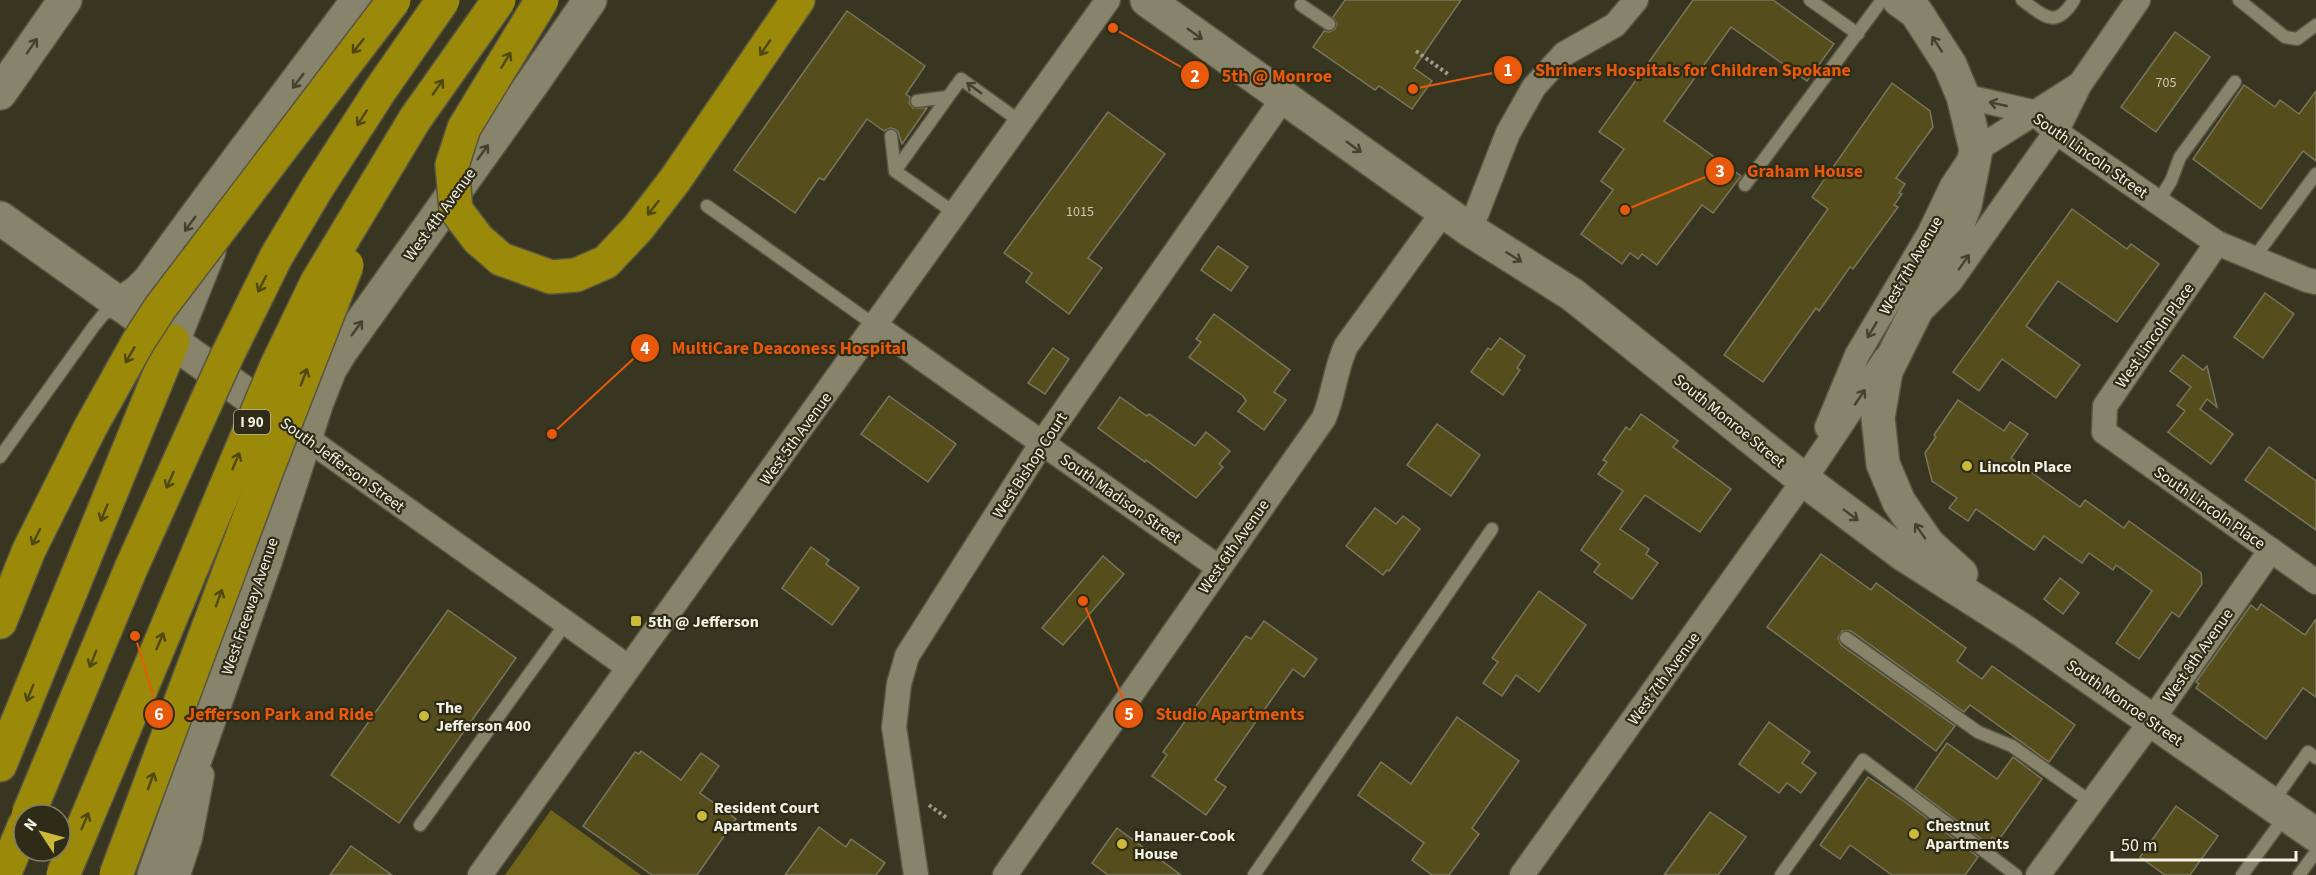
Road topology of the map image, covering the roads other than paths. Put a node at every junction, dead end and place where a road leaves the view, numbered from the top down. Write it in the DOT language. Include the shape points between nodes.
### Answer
graph roads {
  1 [pos="65,0"];
  2 [pos="358,0"];
  3 [pos="394,0"];
  4 [pos="443,0"];
  5 [pos="499,0"];
  6 [pos="542,0"];
  7 [pos="590,0"];
  8 [pos="798,0"];
  9 [pos="1108,0"];
  10 [pos="1147,0"];
  11 [pos="1636,0"];
  12 [pos="1810,0"];
  13 [pos="1882,0"];
  14 [pos="1899,0"];
  15 [pos="2022,0"];
  16 [pos="2074,0"];
  17 [pos="2239,0"];
  18 [pos="2136,1"];
  19 [pos="1299,2"];
  20 [pos="1329,24"];
  21 [pos="2316,25"];
  22 [pos="1857,34"];
  23 [pos="2235,82"];
  24 [pos="2080,84"];
  25 [pos="0,93"];
  26 [pos="1963,96"];
  27 [pos="947,97"];
  28 [pos="1284,97"];
  29 [pos="916,101"];
  30 [pos="2033,112"];
  31 [pos="415,119"];
  32 [pos="1021,122"];
  33 [pos="2056,132"];
  34 [pos="891,136"];
  35 [pos="251,144"];
  36 [pos="1976,150"];
  37 [pos="895,171"];
  38 [pos="2316,174"];
  39 [pos="1746,185"];
  40 [pos="2158,202"];
  41 [pos="707,207"];
  42 [pos="1444,211"];
  43 [pos="956,214"];
  44 [pos="0,218"];
  45 [pos="1470,230"];
  46 [pos="2217,243"];
  47 [pos="2254,258"];
  48 [pos="2316,282"];
  49 [pos="120,304"];
  50 [pos="1911,321"];
  51 [pos="876,326"];
  52 [pos="173,341"];
  53 [pos="2104,432"];
  54 [pos="305,437"];
  55 [pos="1042,443"];
  56 [pos="0,458"];
  57 [pos="1804,480"];
  58 [pos="1492,529"];
  59 [pos="2271,550"];
  60 [pos="1218,567"];
  61 [pos="2316,582"];
  62 [pos="0,622"];
  63 [pos="566,623"];
  64 [pos="2022,630"];
  65 [pos="1846,638"];
  66 [pos="628,667"];
  67 [pos="218,696"];
  68 [pos="2152,720"];
  69 [pos="2316,758"];
  70 [pos="0,765"];
  71 [pos="2091,802"];
  72 [pos="33,803"];
  73 [pos="2279,809"];
  74 [pos="420,825"];
  75 [pos="2316,835"];
  76 [pos="2316,852"];
  77 [pos="12,855"];
  78 [pos="4,875"];
  79 [pos="63,875"];
  80 [pos="116,875"];
  81 [pos="154,875"];
  82 [pos="178,875"];
  83 [pos="480,875"];
  84 [pos="916,875"];
  85 [pos="1005,875"];
  86 [pos="1254,875"];
  87 [pos="1522,875"];
  88 [pos="1782,875"];
  89 [pos="2016,875"];
  90 [pos="2038,875"];
  91 [pos="2242,875"];
  92 [pos="2299,875"];
  25 -- 1 [label="street, one-way"];
  2 -- 35 [label="street, one-way"];
  3 -- 62 [label="highway, one-way, bridge" via="138,342 29,550"];
  4 -- 72 [label="highway, one-way, bridge" via="381,89 276,256 132,566"];
  31 -- 5 [label="highway, I 90, one-way, bridge"];
  8 -- 6 [label="highway, one-way, bridge" via="638,228 606,262 576,275 551,277 501,259 478,240 456,210 452,165 464,128"];
  54 -- 7 [label="street, West 4th Avenue, one-way" via="341,351"];
  9 -- 32 [label="street, West 5th Avenue"];
  10 -- 28 [label="street, South Monroe Street, one-way"];
  11 -- 45 [label="street" via="1615,25 1564,54 1534,87 1508,133"];
  12 -- 22 [label="lane"];
  13 -- 22 [label="lane"];
  26 -- 14 [label="street, one-way" via="1950,65 1916,12"];
  15 -- 16 [label="lane" via="2048,18 2056,19"];
  17 -- 21 [label="lane" via="2285,37 2298,39"];
  18 -- 24 [label="street, West 7th Avenue"];
  19 -- 20 [label="lane"];
  22 -- 39 [label="lane"];
  23 -- 40 [label="lane" via="2180,157"];
  24 -- 30 [label="street, West 7th Avenue"];
  24 -- 33 [label="street, West 7th Avenue"];
  30 -- 26 [label="street, South Lincoln Street, one-way"];
  26 -- 36 [label="street, West 7th Avenue"];
  27 -- 29 [label="lane"];
  32 -- 27 [label="lane, one-way" via="961,79"];
  27 -- 37 [label="lane"];
  28 -- 42 [label="street, South Monroe Street, one-way"];
  28 -- 55 [label="street, West Bishop Court"];
  30 -- 33 [label="street, South Lincoln Street"];
  30 -- 36 [label="street, West 7th Avenue"];
  79 -- 31 [label="highway, I 90, one-way, bridge" via="276,367 317,282"];
  80 -- 31 [label="highway, one-way, bridge" via="359,234"];
  32 -- 43 [label="street, West 5th Avenue"];
  33 -- 40 [label="street, South Lincoln Street"];
  50 -- 33 [label="street, West 7th Avenue, one-way" via="1950,282"];
  34 -- 37 [label="lane"];
  35 -- 49 [label="street, one-way" via="144,287"];
  35 -- 52 [label="street"];
  36 -- 50 [label="street, West 7th Avenue" via="1965,205 1953,237"];
  36 -- 57 [label="street, West 7th Avenue, one-way" via="1857,355"];
  37 -- 43 [label="lane"];
  38 -- 47 [label="lane"];
  40 -- 46 [label="street, South Lincoln Street"];
  41 -- 51 [label="lane"];
  42 -- 45 [label="street, South Monroe Street"];
  42 -- 60 [label="street, West 6th Avenue" via="1346,346 1336,367 1331,402 1324,418"];
  43 -- 51 [label="street, West 5th Avenue"];
  44 -- 49 [label="street, South Jefferson Street"];
  45 -- 57 [label="street, South Monroe Street, one-way" via="1573,295"];
  46 -- 47 [label="street, South Lincoln Street"];
  46 -- 53 [label="street, West Lincoln Place" via="2105,406"];
  47 -- 48 [label="street, South Lincoln Street"];
  49 -- 52 [label="street, South Jefferson Street"];
  49 -- 56 [label="lane" via="93,326"];
  57 -- 50 [label="street, West 7th Avenue, one-way"];
  64 -- 50 [label="street, West 7th Avenue, one-way" via="1928,543 1899,502 1883,464 1878,418 1886,371"];
  51 -- 55 [label="street, South Madison Street"];
  51 -- 66 [label="street, West 5th Avenue"];
  52 -- 54 [label="street, South Jefferson Street"];
  52 -- 70 [label="highway, one-way"];
  53 -- 59 [label="street, South Lincoln Place"];
  54 -- 63 [label="street, South Jefferson Street"];
  54 -- 67 [label="street, West Freeway Avenue"];
  55 -- 60 [label="street, South Madison Street"];
  55 -- 84 [label="street, West Bishop Court" via="907,656 894,727"];
  57 -- 64 [label="street, South Monroe Street, one-way" via="1903,554"];
  57 -- 87 [label="street, West 7th Avenue"];
  58 -- 86 [label="lane"];
  59 -- 61 [label="street, South Lincoln Place"];
  59 -- 68 [label="street, West 8th Avenue"];
  60 -- 85 [label="street, West 6th Avenue"];
  63 -- 66 [label="street, South Jefferson Street"];
  63 -- 74 [label="lane"];
  64 -- 68 [label="street, South Monroe Street"];
  65 -- 71 [label="lane" via="1978,732 2012,746"];
  66 -- 83 [label="street, West 5th Avenue"];
  67 -- 81 [label="street, West Freeway Avenue"];
  67 -- 82 [label="street" via="190,838"];
  68 -- 71 [label="street, West 8th Avenue"];
  68 -- 73 [label="street, South Monroe Street"];
  69 -- 73 [label="lane" via="2308,752"];
  71 -- 90 [label="street, West 8th Avenue"];
  73 -- 75 [label="street, South Monroe Street"];
  73 -- 91 [label="lane"];
  76 -- 92 [label="lane"];
  77 -- 78 [label="highway"];
  88 -- 89 [label="lane" via="1863,760"];
}
